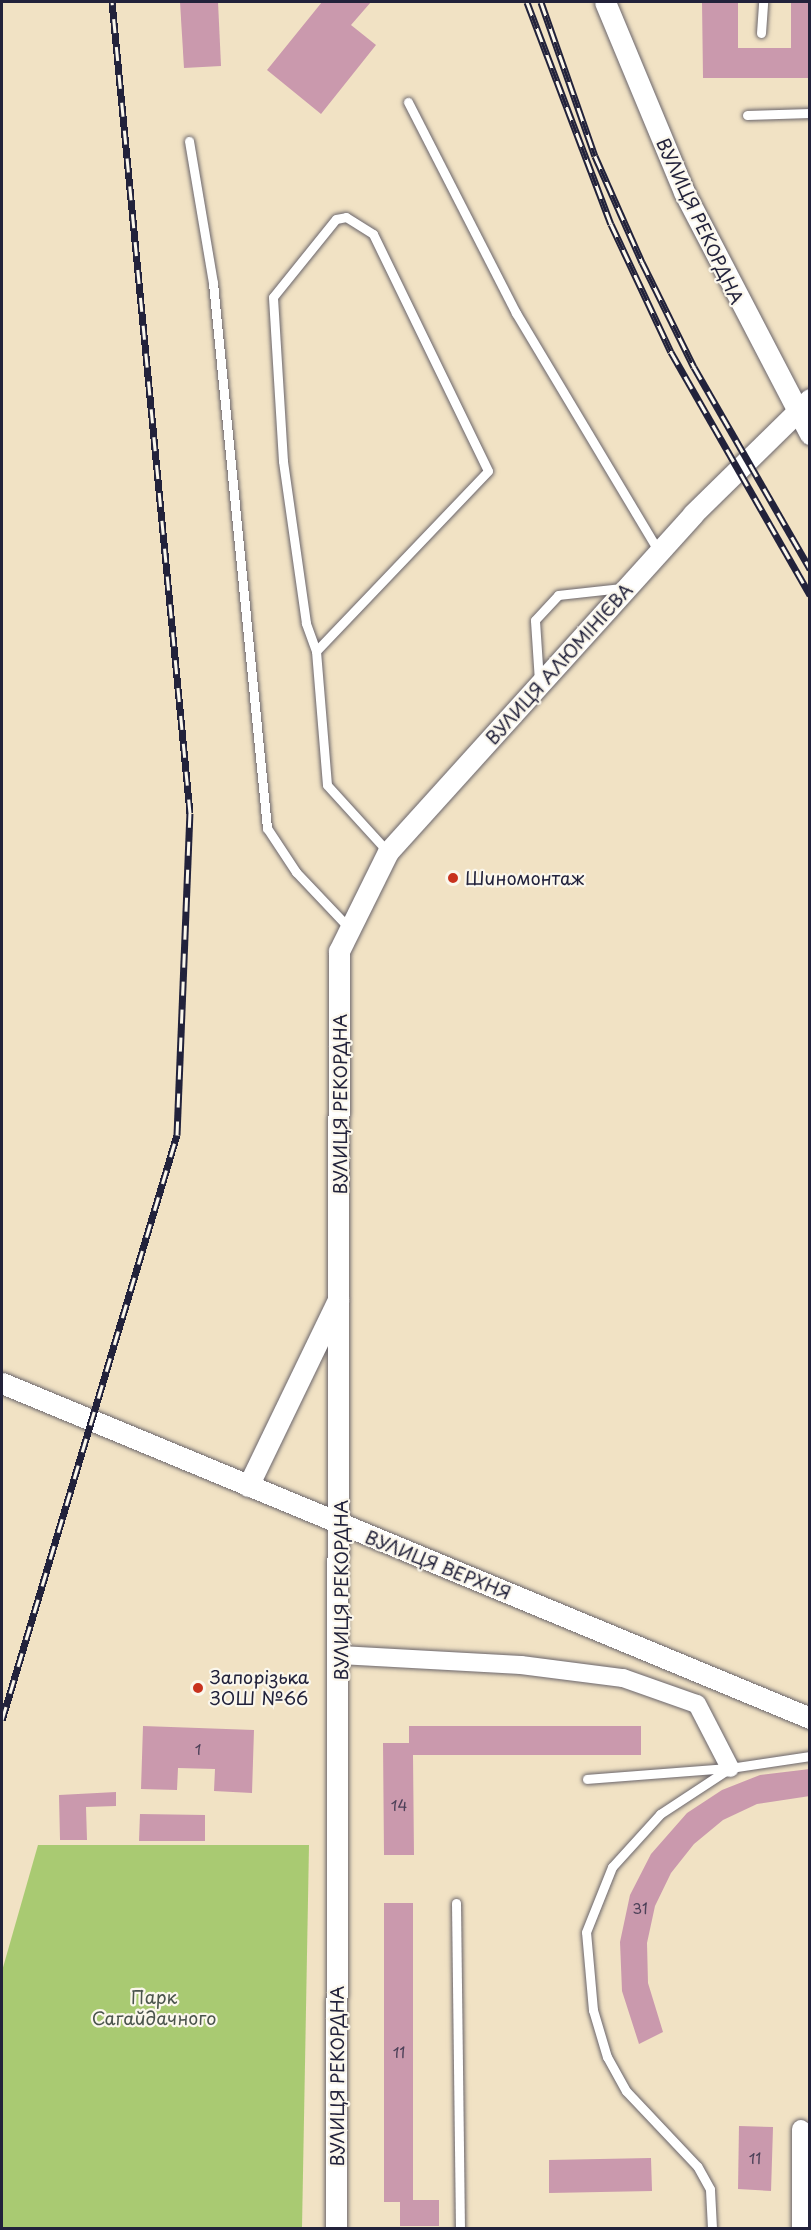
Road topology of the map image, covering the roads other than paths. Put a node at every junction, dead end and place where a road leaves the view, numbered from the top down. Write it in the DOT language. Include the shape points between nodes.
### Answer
graph roads {
  1 [pos="605,2"];
  2 [pos="763,2"];
  3 [pos="761,33"];
  4 [pos="408,102"];
  5 [pos="810,113"];
  6 [pos="747,115"];
  7 [pos="189,141"];
  8 [pos="803,407"];
  9 [pos="810,434"];
  10 [pos="659,552"];
  11 [pos="627,588"];
  12 [pos="316,651"];
  13 [pos="540,685"];
  14 [pos="388,852"];
  15 [pos="352,930"];
  16 [pos="339,951"];
  17 [pos="340,1294"];
  18 [pos="2,1383"];
  19 [pos="248,1486"];
  20 [pos="341,1526"];
  21 [pos="340,1655"];
  22 [pos="810,1718"];
  23 [pos="810,1756"];
  24 [pos="730,1768"];
  25 [pos="587,1779"];
  26 [pos="456,1903"];
  27 [pos="801,2129"];
  28 [pos="336,2229"];
  29 [pos="460,2229"];
  30 [pos="712,2229"];
  31 [pos="801,2229"];
  1 -- 8 [label="street, ВУЛИЦЯ РЕКОРДНА" via="684,192"];
  2 -- 3 [label="lane"];
  4 -- 10 [label="lane" via="516,314"];
  5 -- 6 [label="lane"];
  7 -- 15 [label="lane" via="213,283 267,828 296,872"];
  8 -- 9 [label="street, ВУЛИЦЯ РЕКОРДНА"];
  8 -- 10 [label="street, ВУЛИЦЯ АЛЮМІНІЄВА"];
  10 -- 11 [label="street, ВУЛИЦЯ АЛЮМІНІЄВА"];
  11 -- 13 [label="street, ВУЛИЦЯ АЛЮМІНІЄВА"];
  11 -- 13 [label="lane" via="558,595 535,620"];
  12 -- 12 [label="lane" via="306,623 283,461 273,297 336,219 346,217 373,234 488,471"];
  12 -- 14 [label="lane" via="327,785"];
  13 -- 14 [label="street, ВУЛИЦЯ АЛЮМІНІЄВА"];
  14 -- 15 [label="street, ВУЛИЦЯ АЛЮМІНІЄВА"];
  15 -- 16 [label="street, ВУЛИЦЯ АЛЮМІНІЄВА"];
  16 -- 17 [label="street, ВУЛИЦЯ РЕКОРДНА"];
  17 -- 19 [label="street"];
  17 -- 20 [label="street, ВУЛИЦЯ РЕКОРДНА"];
  18 -- 19 [label="street, ВУЛИЦЯ ВЕРХНЯ"];
  19 -- 20 [label="street, ВУЛИЦЯ ВЕРХНЯ"];
  20 -- 21 [label="street, ВУЛИЦЯ РЕКОРДНА"];
  20 -- 22 [label="street, ВУЛИЦЯ ВЕРХНЯ"];
  21 -- 24 [label="street" via="521,1665 623,1678 697,1704"];
  21 -- 28 [label="street, ВУЛИЦЯ РЕКОРДНА"];
  23 -- 24 [label="lane"];
  24 -- 25 [label="lane"];
  24 -- 30 [label="lane" via="660,1814 612,1867 586,1932 593,2010 607,2057 626,2091 697,2166 710,2189"];
  26 -- 29 [label="lane"];
  27 -- 31 [label="street"];
}
